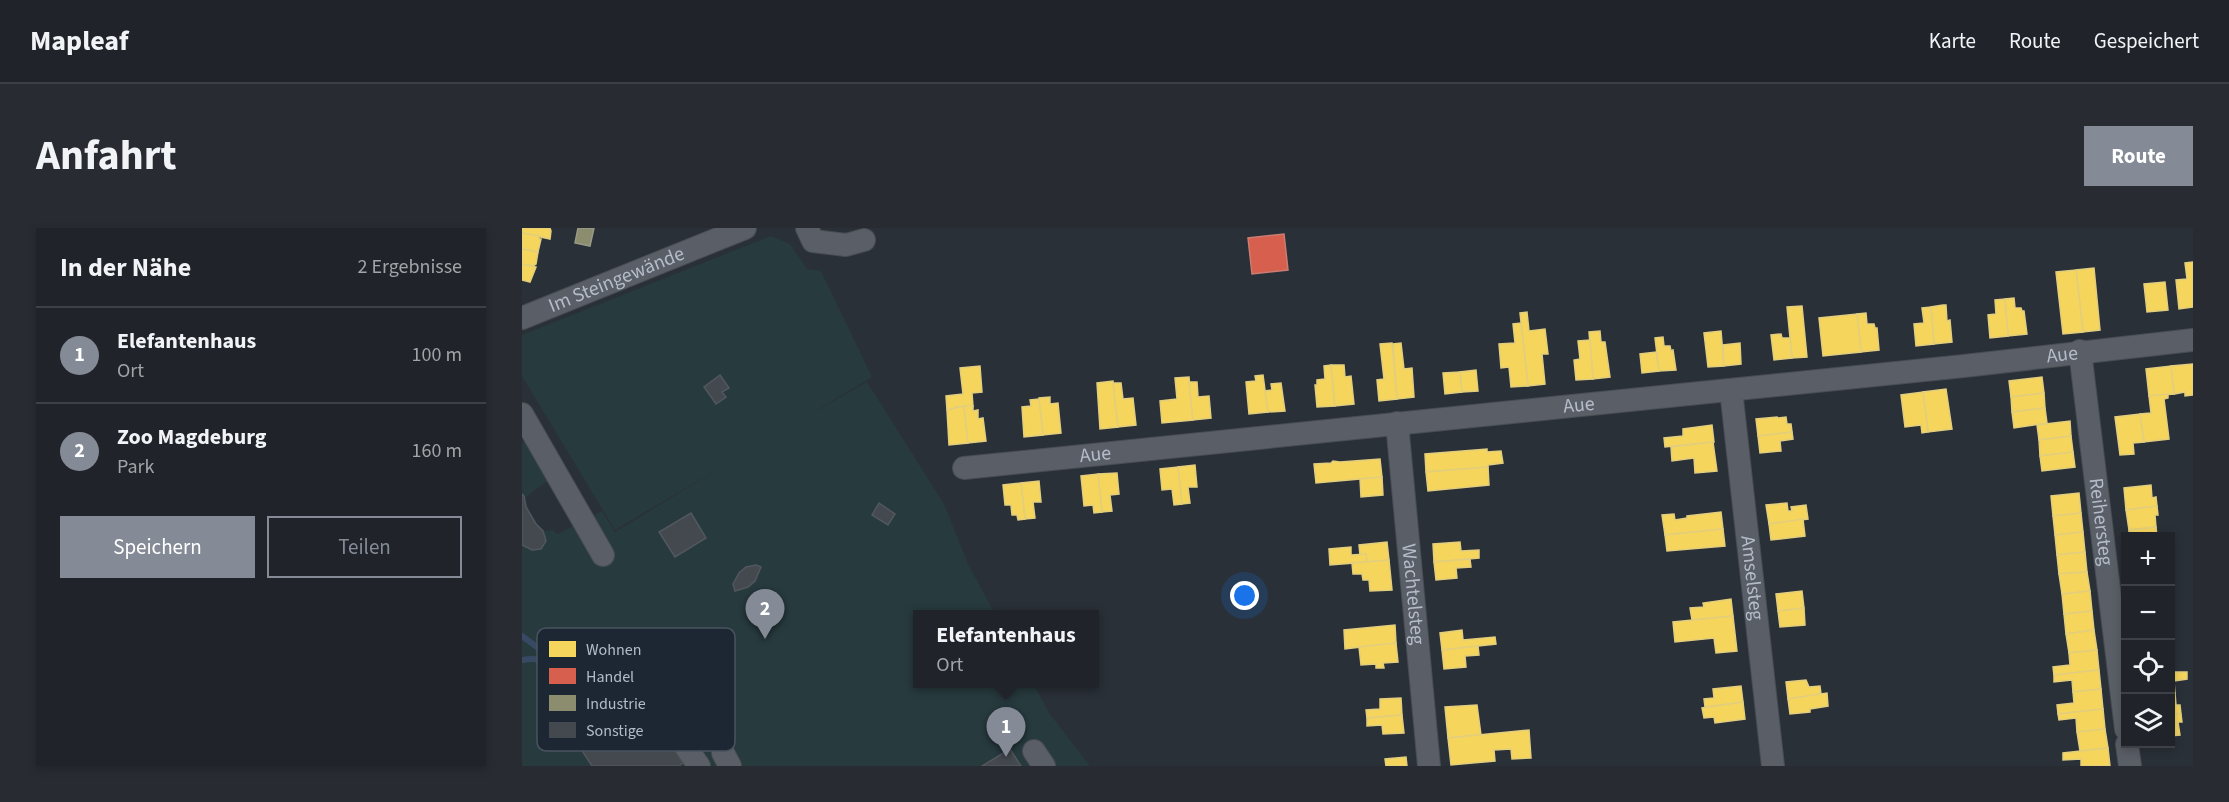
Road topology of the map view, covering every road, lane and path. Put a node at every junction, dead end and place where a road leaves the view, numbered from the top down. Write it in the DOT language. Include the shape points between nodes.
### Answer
graph roads {
  1 [pos="745,228"];
  2 [pos="810,234"];
  3 [pos="864,240"];
  4 [pos="522,318"];
  5 [pos="2193,340"];
  6 [pos="2080,351"];
  7 [pos="1731,390"];
  8 [pos="522,414"];
  9 [pos="1397,423"];
  10 [pos="964,468"];
  11 [pos="603,555"];
  12 [pos="2122,694"];
  13 [pos="2128,748"];
  14 [pos="689,751"];
  15 [pos="699,766"];
  16 [pos="1429,766"];
  17 [pos="1773,766"];
  18 [pos="2130,766"];
  1 -- 4 [label="street, Im Steingewände"];
  2 -- 3 [label="street" via="846,245"];
  5 -- 6 [label="street, Aue"];
  6 -- 7 [label="street, Aue"];
  6 -- 12 [label="street, Reihersteg"];
  7 -- 9 [label="street, Aue"];
  7 -- 17 [label="street, Amselsteg"];
  8 -- 11 [label="street"];
  9 -- 10 [label="street, Aue"];
  9 -- 16 [label="street, Wachtelsteg"];
  13 -- 18 [label="street"];
  14 -- 15 [label="street"];
}
